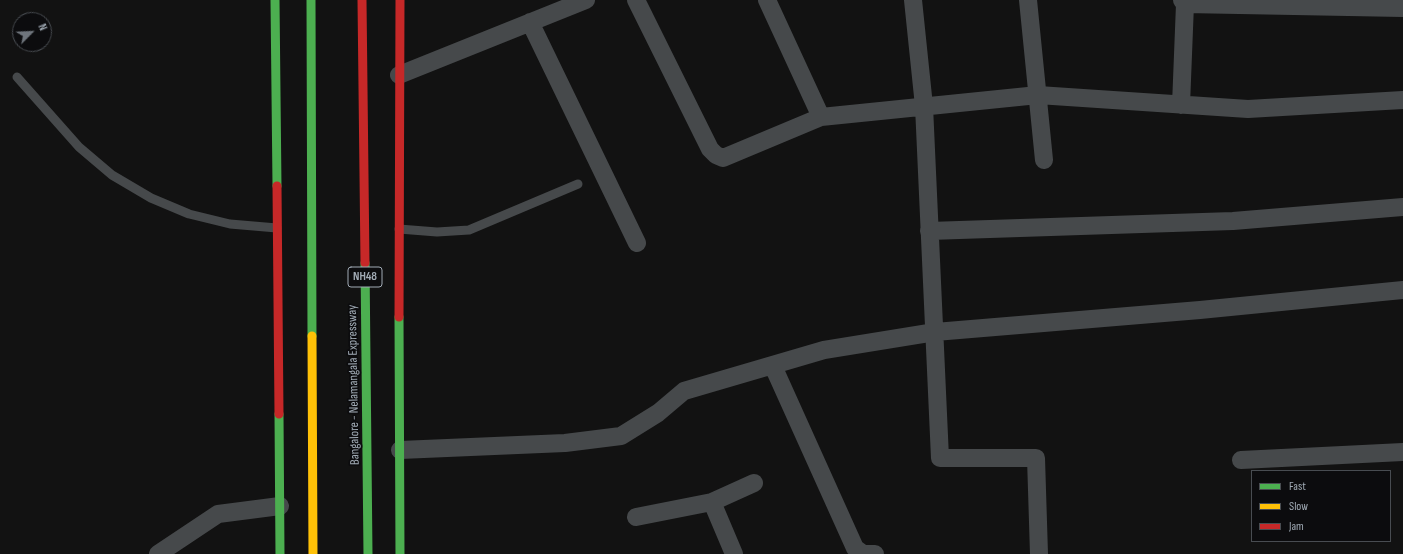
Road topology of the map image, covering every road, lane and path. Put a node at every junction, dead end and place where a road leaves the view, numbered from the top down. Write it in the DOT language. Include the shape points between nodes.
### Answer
graph roads {
  1 [pos="275,0"];
  2 [pos="311,0"];
  3 [pos="362,0"];
  4 [pos="400,0"];
  5 [pos="586,0"];
  6 [pos="636,0"];
  7 [pos="767,0"];
  8 [pos="913,0"];
  9 [pos="1028,0"];
  10 [pos="1184,2"];
  11 [pos="1403,8"];
  12 [pos="530,22"];
  13 [pos="399,75"];
  14 [pos="17,77"];
  15 [pos="1038,95"];
  16 [pos="1403,100"];
  17 [pos="1181,105"];
  18 [pos="924,106"];
  19 [pos="821,117"];
  20 [pos="1044,160"];
  21 [pos="578,184"];
  22 [pos="1403,207"];
  23 [pos="277,228"];
  24 [pos="399,229"];
  25 [pos="929,231"];
  26 [pos="637,243"];
  27 [pos="1403,290"];
  28 [pos="935,332"];
  29 [pos="773,366"];
  30 [pos="400,450"];
  31 [pos="1403,452"];
  32 [pos="1241,460"];
  33 [pos="754,483"];
  34 [pos="712,502"];
  35 [pos="280,506"];
  36 [pos="636,517"];
  37 [pos="158,554"];
  38 [pos="280,554"];
  39 [pos="313,554"];
  40 [pos="368,554"];
  41 [pos="400,554"];
  42 [pos="734,554"];
  43 [pos="863,554"];
  44 [pos="875,554"];
  45 [pos="1039,554"];
  1 -- 23 [label="main road"];
  2 -- 39 [label="main road"];
  3 -- 40 [label="main road, Bangalore - Nelamangala Expressway / NH48"];
  4 -- 13 [label="main road"];
  5 -- 12 [label="street"];
  6 -- 19 [label="street" via="710,149 716,155 723,158"];
  7 -- 19 [label="street"];
  8 -- 18 [label="street"];
  9 -- 15 [label="street"];
  10 -- 11 [label="street"];
  10 -- 17 [label="street"];
  12 -- 13 [label="street"];
  12 -- 26 [label="street"];
  13 -- 24 [label="main road"];
  14 -- 23 [label="lane" via="79,147 112,175 151,198 189,214 230,224"];
  15 -- 17 [label="street"];
  15 -- 18 [label="street"];
  15 -- 20 [label="street"];
  16 -- 17 [label="street" via="1248,109"];
  18 -- 19 [label="street"];
  18 -- 25 [label="street"];
  21 -- 24 [label="lane" via="469,230 438,232"];
  22 -- 25 [label="street" via="1233,221"];
  23 -- 35 [label="main road"];
  24 -- 30 [label="main road"];
  25 -- 28 [label="street"];
  27 -- 28 [label="street"];
  28 -- 29 [label="street" via="824,350"];
  28 -- 45 [label="street" via="940,458 1036,458"];
  29 -- 30 [label="street" via="684,391 658,413 621,436 565,443"];
  29 -- 43 [label="street" via="855,548"];
  30 -- 41 [label="main road"];
  31 -- 32 [label="street"];
  33 -- 34 [label="street"];
  34 -- 36 [label="street"];
  34 -- 42 [label="street"];
  35 -- 37 [label="street" via="218,514"];
  35 -- 38 [label="main road"];
  43 -- 44 [label="street"];
}
